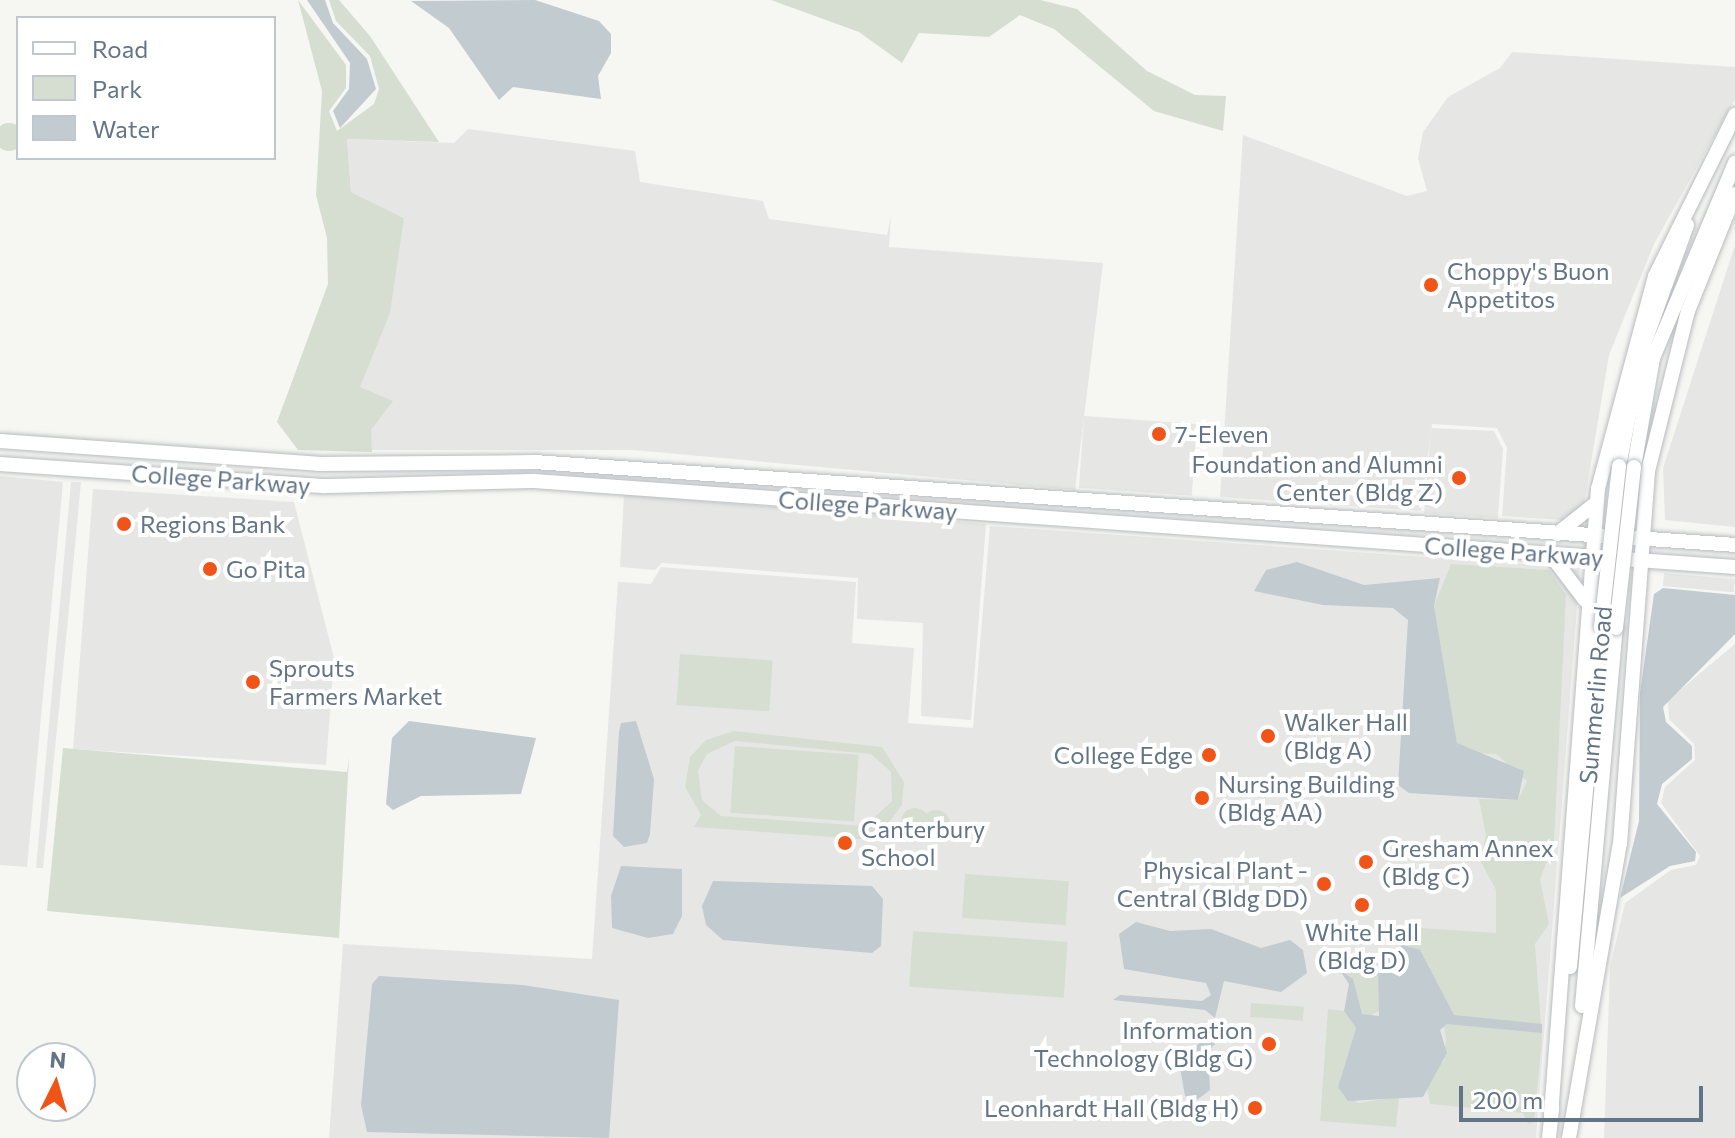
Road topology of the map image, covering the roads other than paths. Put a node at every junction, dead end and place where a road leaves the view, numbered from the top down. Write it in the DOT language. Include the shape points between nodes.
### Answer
graph roads {
  1 [pos="1735,115"];
  2 [pos="1735,127"];
  3 [pos="1735,163"];
  4 [pos="1734,197"];
  5 [pos="0,441"];
  6 [pos="1608,443"];
  7 [pos="0,464"];
  8 [pos="1626,467"];
  9 [pos="1646,483"];
  10 [pos="1080,501"];
  11 [pos="1596,503"];
  12 [pos="1643,508"];
  13 [pos="1008,515"];
  14 [pos="1554,535"];
  15 [pos="1593,538"];
  16 [pos="1641,538"];
  17 [pos="1687,541"];
  18 [pos="1735,545"];
  19 [pos="1550,554"];
  20 [pos="1591,557"];
  21 [pos="1639,560"];
  22 [pos="1735,567"];
  23 [pos="1586,604"];
  24 [pos="1585,623"];
  25 [pos="1608,628"];
  26 [pos="1635,633"];
  27 [pos="1551,1115"];
  28 [pos="1549,1138"];
  29 [pos="1569,1138"];
  1 -- 6 [label="main road" via="1655,276"];
  2 -- 8 [label="main road, Summerlin Road" via="1683,233 1647,335"];
  3 -- 8 [label="main road, Summerlin Road" via="1653,358"];
  4 -- 9 [label="main road" via="1676,348"];
  5 -- 10 [label="main road, College Parkway" via="318,464 534,462"];
  6 -- 9 [label="main road" via="1610,488 1636,494"];
  6 -- 11 [label="main road"];
  7 -- 13 [label="main road, College Parkway" via="325,486 534,481"];
  8 -- 25 [label="main road, Summerlin Road, bridge"];
  9 -- 12 [label="main road"];
  10 -- 13 [label="main road" via="1022,504"];
  10 -- 14 [label="main road, College Parkway"];
  11 -- 14 [label="main road"];
  11 -- 15 [label="main road"];
  12 -- 16 [label="main road"];
  12 -- 17 [label="main road" via="1653,526"];
  13 -- 19 [label="main road, College Parkway"];
  14 -- 15 [label="main road, College Parkway"];
  15 -- 16 [label="main road, College Parkway"];
  15 -- 20 [label="main road"];
  16 -- 17 [label="main road, College Parkway"];
  16 -- 21 [label="main road"];
  17 -- 18 [label="main road, College Parkway"];
  19 -- 20 [label="main road, College Parkway"];
  19 -- 23 [label="main road" via="1576,580"];
  20 -- 21 [label="main road, College Parkway"];
  20 -- 23 [label="main road"];
  21 -- 22 [label="main road, College Parkway"];
  21 -- 26 [label="main road"];
  23 -- 24 [label="main road"];
  24 -- 26 [label="main road" via="1598,606 1615,608 1629,614"];
  24 -- 27 [label="main road"];
  25 -- 27 [label="main road, Summerlin Road"];
  25 -- 29 [label="main road, Summerlin Road"];
  26 -- 29 [label="main road" via="1620,844"];
  27 -- 28 [label="main road, Summerlin Road"];
}
